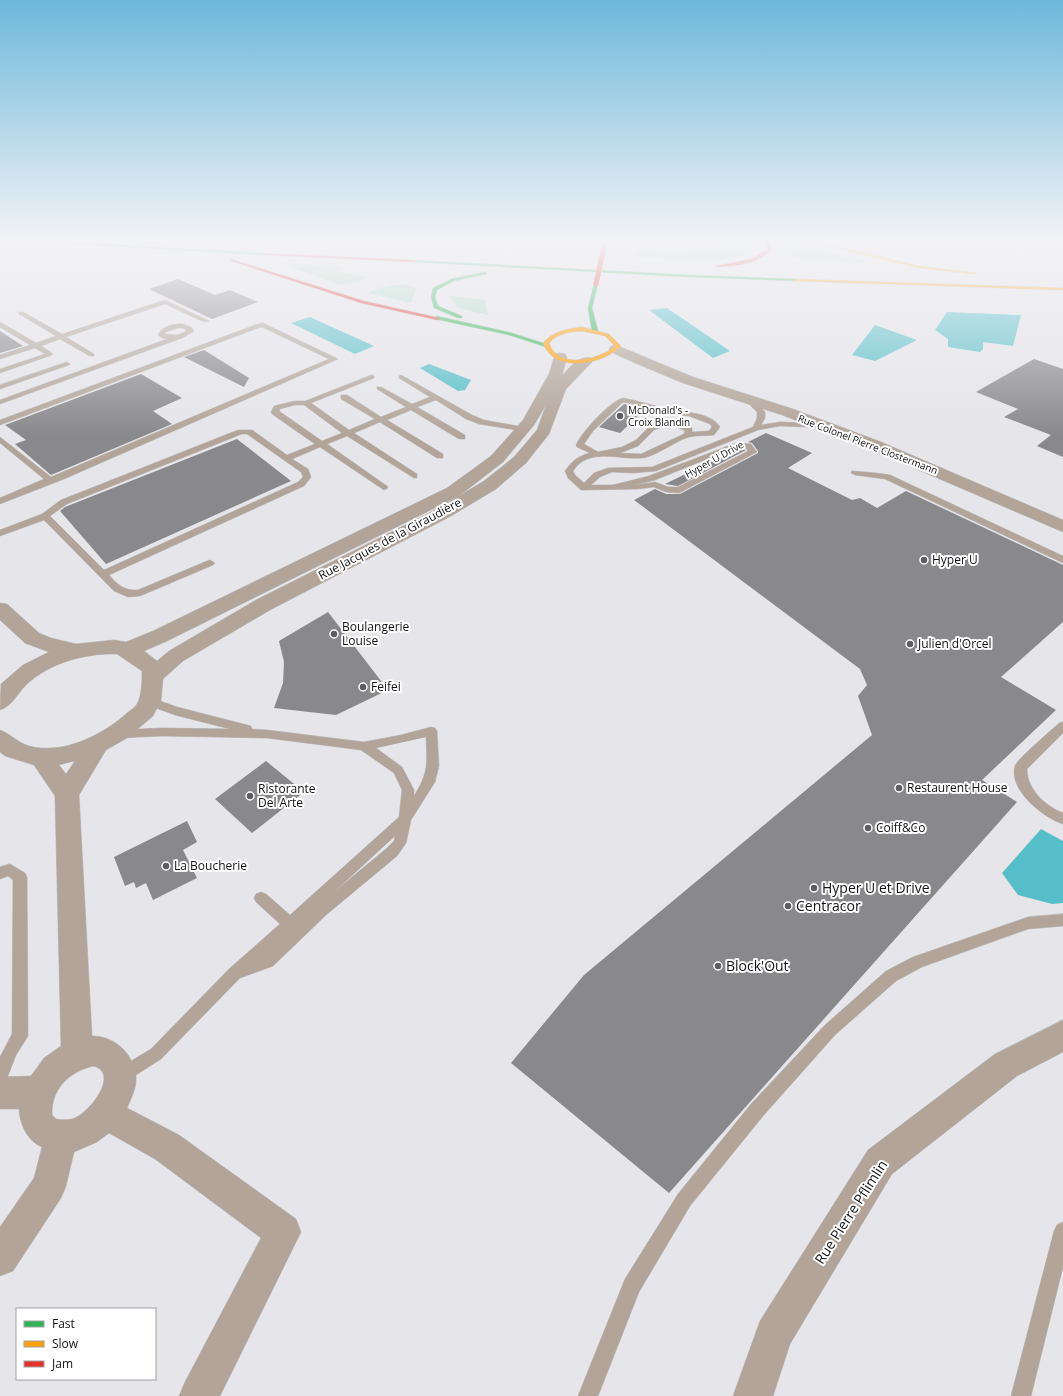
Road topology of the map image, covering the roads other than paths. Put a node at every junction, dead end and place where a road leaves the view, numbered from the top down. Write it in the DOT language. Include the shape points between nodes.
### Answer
graph roads {
  1 [pos="156,305"];
  2 [pos="172,305"];
  3 [pos="377,305"];
  4 [pos="435,305"];
  5 [pos="590,308"];
  6 [pos="21,313"];
  7 [pos="206,321"];
  8 [pos="0,324"];
  9 [pos="569,331"];
  10 [pos="534,332"];
  11 [pos="596,332"];
  12 [pos="545,333"];
  13 [pos="556,334"];
  14 [pos="61,337"];
  15 [pos="180,337"];
  16 [pos="36,345"];
  17 [pos="546,345"];
  18 [pos="616,349"];
  19 [pos="50,354"];
  20 [pos="92,355"];
  21 [pos="0,357"];
  22 [pos="560,357"];
  23 [pos="594,360"];
  24 [pos="67,364"];
  25 [pos="0,371"];
  26 [pos="80,373"];
  27 [pos="668,373"];
  28 [pos="372,377"];
  29 [pos="401,377"];
  30 [pos="0,387"];
  31 [pos="379,388"];
  32 [pos="344,397"];
  33 [pos="436,397"];
  34 [pos="749,399"];
  35 [pos="0,402"];
  36 [pos="306,403"];
  37 [pos="412,407"];
  38 [pos="381,420"];
  39 [pos="813,421"];
  40 [pos="0,423"];
  41 [pos="756,428"];
  42 [pos="523,429"];
  43 [pos="348,433"];
  44 [pos="688,435"];
  45 [pos="462,437"];
  46 [pos="0,439"];
  47 [pos="321,444"];
  48 [pos="597,454"];
  49 [pos="440,456"];
  50 [pos="287,458"];
  51 [pos="855,473"];
  52 [pos="414,476"];
  53 [pos="50,480"];
  54 [pos="615,487"];
  55 [pos="384,488"];
  56 [pos="584,488"];
  57 [pos="0,501"];
  58 [pos="45,516"];
  59 [pos="1063,527"];
  60 [pos="0,533"];
  61 [pos="1063,560"];
  62 [pos="210,563"];
  63 [pos="103,574"];
  64 [pos="2,614"];
  65 [pos="126,650"];
  66 [pos="76,651"];
  67 [pos="152,677"];
  68 [pos="149,701"];
  69 [pos="0,702"];
  70 [pos="1063,726"];
  71 [pos="267,734"];
  72 [pos="107,740"];
  73 [pos="364,746"];
  74 [pos="5,750"];
  75 [pos="40,756"];
  76 [pos="67,794"];
  77 [pos="405,819"];
  78 [pos="1063,819"];
  79 [pos="0,872"];
  80 [pos="261,898"];
  81 [pos="1063,920"];
  82 [pos="289,922"];
  83 [pos="234,974"];
  84 [pos="1063,1035"];
  85 [pos="77,1055"];
  86 [pos="0,1075"];
  87 [pos="120,1078"];
  88 [pos="39,1092"];
  89 [pos="0,1094"];
  90 [pos="106,1114"];
  91 [pos="61,1137"];
  92 [pos="1063,1231"];
  93 [pos="0,1258"];
  94 [pos="199,1396"];
  95 [pos="588,1396"];
  96 [pos="753,1396"];
  97 [pos="1021,1396"];
  1 -- 14 [label="lane"];
  2 -- 7 [label="lane"];
  3 -- 17 [label="main road" via="510,334"];
  4 -- 10 [label="main road" via="450,314 496,326"];
  5 -- 9 [label="main road"];
  5 -- 11 [label="main road"];
  6 -- 14 [label="lane"];
  8 -- 16 [label="lane"];
  9 -- 11 [label="main road"];
  9 -- 13 [label="main road"];
  11 -- 18 [label="main road" via="615,340 618,346"];
  12 -- 13 [label="main road"];
  13 -- 17 [label="main road" via="549,338"];
  14 -- 16 [label="lane"];
  14 -- 20 [label="lane"];
  15 -- 26 [label="lane"];
  16 -- 19 [label="lane"];
  16 -- 21 [label="lane"];
  17 -- 22 [label="main road" via="547,350"];
  18 -- 23 [label="main road" via="607,357"];
  18 -- 27 [label="street, Rue Colonel Pierre Clostermann"];
  19 -- 24 [label="lane"];
  19 -- 25 [label="lane"];
  22 -- 23 [label="main road" via="578,362"];
  22 -- 42 [label="street, Rue Jacques de la Giraudière" via="556,374"];
  23 -- 27 [label="street, Rue Colonel Pierre Clostermann"];
  23 -- 67 [label="street, Rue Jacques de la Giraudière" via="571,374 559,388 544,431 520,460 490,485 445,512 263,605 176,656"];
  24 -- 26 [label="lane"];
  24 -- 30 [label="lane"];
  26 -- 35 [label="lane"];
  27 -- 34 [label="street, Rue Colonel Pierre Clostermann"];
  28 -- 36 [label="lane"];
  29 -- 33 [label="lane"];
  31 -- 37 [label="lane"];
  32 -- 38 [label="lane"];
  33 -- 37 [label="lane"];
  33 -- 42 [label="lane" via="482,422"];
  34 -- 39 [label="street, Rue Colonel Pierre Clostermann"];
  34 -- 41 [label="lane" via="761,412"];
  36 -- 43 [label="lane"];
  36 -- 47 [label="lane" via="277,408 274,412"];
  37 -- 38 [label="lane"];
  37 -- 45 [label="lane"];
  38 -- 43 [label="lane"];
  38 -- 49 [label="lane"];
  39 -- 41 [label="lane" via="808,425 780,424"];
  39 -- 59 [label="street, Rue Colonel Pierre Clostermann" via="959,480"];
  40 -- 53 [label="lane" via="256,326 263,325 335,359"];
  41 -- 56 [label="lane" via="654,469 611,470 597,475"];
  42 -- 65 [label="street, Rue Jacques de la Giraudière" via="497,459 453,492 160,636"];
  43 -- 47 [label="lane"];
  43 -- 52 [label="lane"];
  44 -- 48 [label="lane" via="642,456"];
  44 -- 48 [label="lane" via="689,430 685,426 657,425 639,442 628,448"];
  44 -- 48 [label="lane" via="711,433 716,427 713,422 690,414 623,400 581,440 580,445"];
  46 -- 53 [label="lane"];
  47 -- 50 [label="lane"];
  47 -- 55 [label="lane"];
  48 -- 56 [label="lane" via="572,465 569,471"];
  50 -- 58 [label="lane" via="249,432 242,432 64,502"];
  50 -- 63 [label="lane" via="305,471 307,477 301,484"];
  51 -- 61 [label="lane" via="887,477"];
  53 -- 57 [label="lane"];
  54 -- 54 [label="lane, Hyper U Drive" via="655,484 666,489 679,490 753,452 748,446 736,445 652,478"];
  54 -- 56 [label="lane"];
  58 -- 60 [label="lane"];
  58 -- 63 [label="lane"];
  62 -- 63 [label="lane" via="140,593 128,594 117,588"];
  64 -- 66 [label="street" via="32,638"];
  65 -- 66 [label="street" via="119,647"];
  65 -- 67 [label="street" via="137,655 152,668"];
  66 -- 69 [label="street" via="58,655 30,670 7,690"];
  67 -- 68 [label="street" via="153,688"];
  68 -- 71 [label="lane" via="175,711"];
  68 -- 72 [label="street" via="145,710 124,730"];
  70 -- 78 [label="lane" via="1021,767 1020,774 1026,789 1038,803"];
  71 -- 72 [label="lane" via="162,732"];
  71 -- 73 [label="lane"];
  72 -- 75 [label="street" via="62,756"];
  72 -- 76 [label="street"];
  73 -- 77 [label="lane" via="398,770 408,790"];
  73 -- 77 [label="lane" via="431,730 433,766 429,782"];
  74 -- 75 [label="street" via="30,757"];
  75 -- 76 [label="street"];
  76 -- 85 [label="street"];
  77 -- 82 [label="lane"];
  77 -- 83 [label="lane" via="400,843 392,852 321,911 268,961"];
  79 -- 86 [label="lane" via="10,870 20,877 20,1036"];
  80 -- 82 [label="lane"];
  81 -- 95 [label="lane" via="1028,923 918,962 891,976 830,1030 756,1110 684,1200 632,1286"];
  82 -- 83 [label="lane"];
  83 -- 87 [label="lane" via="156,1054"];
  84 -- 96 [label="street, Rue Pierre Pflimlin" via="1006,1064 880,1162 774,1335"];
  85 -- 87 [label="street" via="93,1052 107,1054 117,1064"];
  85 -- 88 [label="street" via="61,1063 48,1076"];
  87 -- 90 [label="street" via="117,1096"];
  88 -- 89 [label="street"];
  88 -- 91 [label="street" via="35,1108 38,1122 46,1133"];
  90 -- 91 [label="street" via="92,1127 76,1135"];
  90 -- 94 [label="street" via="167,1147 283,1232"];
  91 -- 93 [label="street" via="49,1186"];
  92 -- 97 [label="lane"];
}
